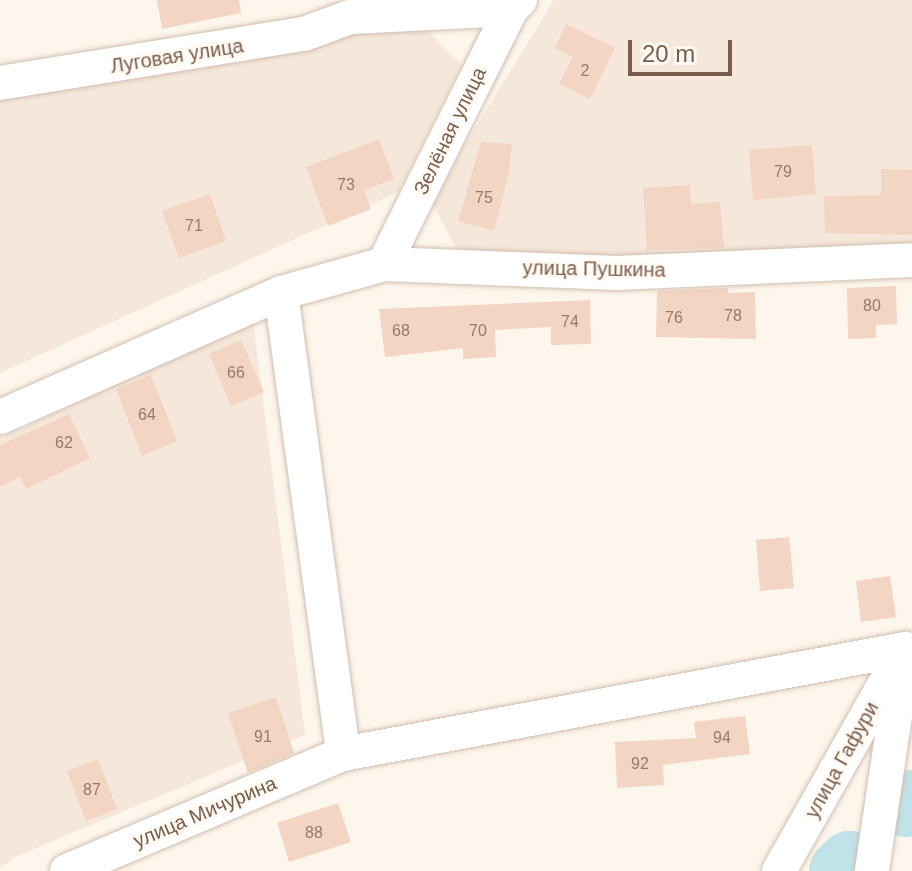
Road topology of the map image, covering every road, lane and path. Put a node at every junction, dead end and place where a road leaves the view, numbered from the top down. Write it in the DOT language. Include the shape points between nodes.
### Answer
graph roads {
  1 [pos="515,4"];
  2 [pos="348,8"];
  3 [pos="0,83"];
  4 [pos="912,260"];
  5 [pos="384,264"];
  6 [pos="281,293"];
  7 [pos="0,417"];
  8 [pos="905,649"];
  9 [pos="343,754"];
  10 [pos="67,871"];
  11 [pos="779,871"];
  12 [pos="872,871"];
  1 -- 2 [label="street, Луговая улица"];
  1 -- 5 [label="street, Зелёная улица"];
  2 -- 3 [label="street, Луговая улица" via="304,34"];
  4 -- 5 [label="street, улица Пушкина" via="617,273"];
  5 -- 6 [label="street, улица Пушкина"];
  6 -- 7 [label="street, улица Пушкина"];
  6 -- 9 [label="street"];
  8 -- 9 [label="street, улица Мичурина"];
  8 -- 11 [label="street, улица Гафури"];
  8 -- 12 [label="street"];
  9 -- 10 [label="street, улица Мичурина"];
}
